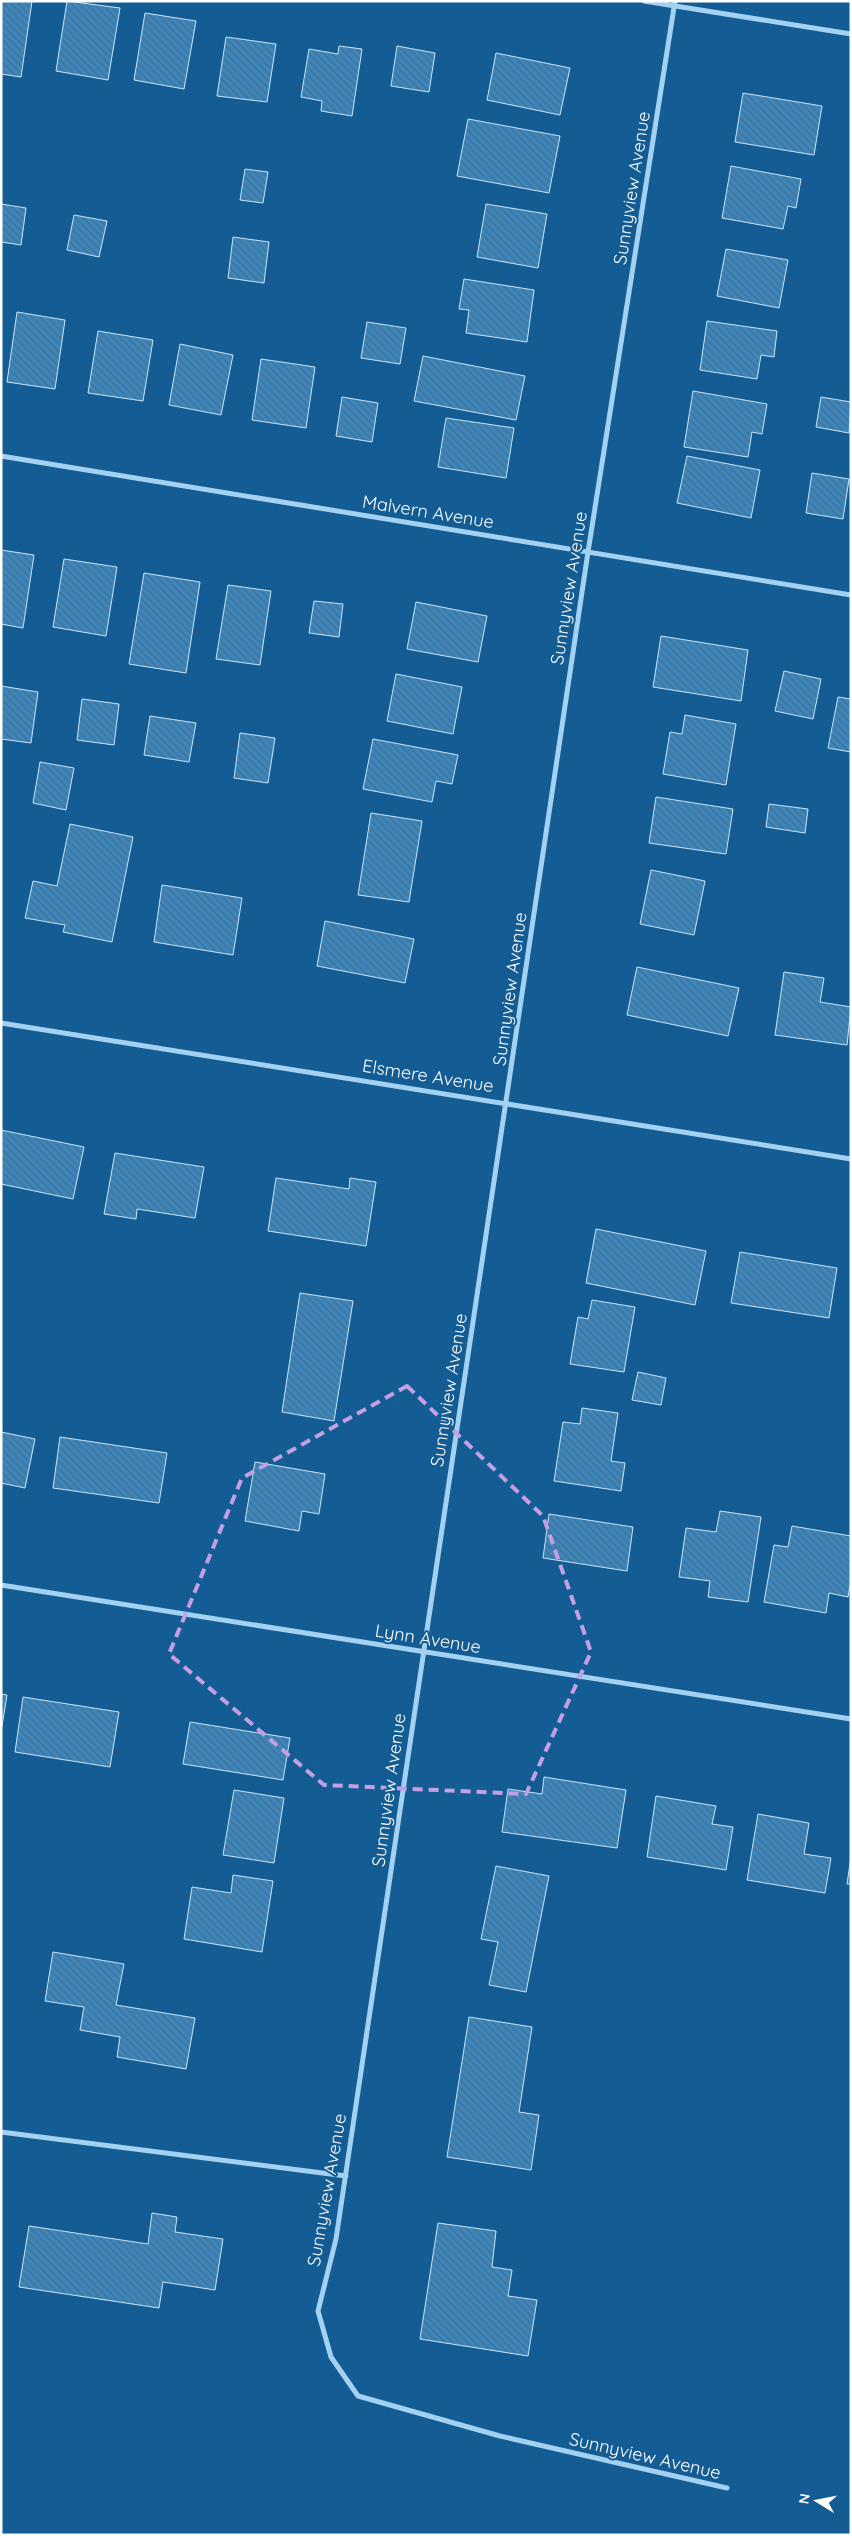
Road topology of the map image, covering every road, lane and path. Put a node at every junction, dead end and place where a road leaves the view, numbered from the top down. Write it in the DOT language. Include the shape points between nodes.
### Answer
graph roads {
  1 [pos="644,1"];
  2 [pos="675,4"];
  3 [pos="851,34"];
  4 [pos="1,456"];
  5 [pos="588,552"];
  6 [pos="851,595"];
  7 [pos="1,1023"];
  8 [pos="507,1103"];
  9 [pos="851,1159"];
  10 [pos="1,1585"];
  11 [pos="423,1652"];
  12 [pos="851,1719"];
  13 [pos="1,2132"];
  14 [pos="346,2176"];
  15 [pos="726,2488"];
  1 -- 2 [label="street"];
  2 -- 3 [label="street"];
  2 -- 5 [label="street, Sunnyview Avenue"];
  4 -- 5 [label="street, Malvern Avenue"];
  5 -- 6 [label="street, Malvern Avenue"];
  5 -- 8 [label="street, Sunnyview Avenue"];
  7 -- 8 [label="street, Elsmere Avenue"];
  8 -- 9 [label="street, Elsmere Avenue"];
  8 -- 11 [label="street, Sunnyview Avenue"];
  10 -- 11 [label="street, Lynn Avenue"];
  11 -- 12 [label="street, Lynn Avenue"];
  11 -- 14 [label="street, Sunnyview Avenue"];
  13 -- 14 [label="street"];
  14 -- 15 [label="street, Sunnyview Avenue" via="336,2239 318,2311 331,2357 358,2396 500,2436"];
}
